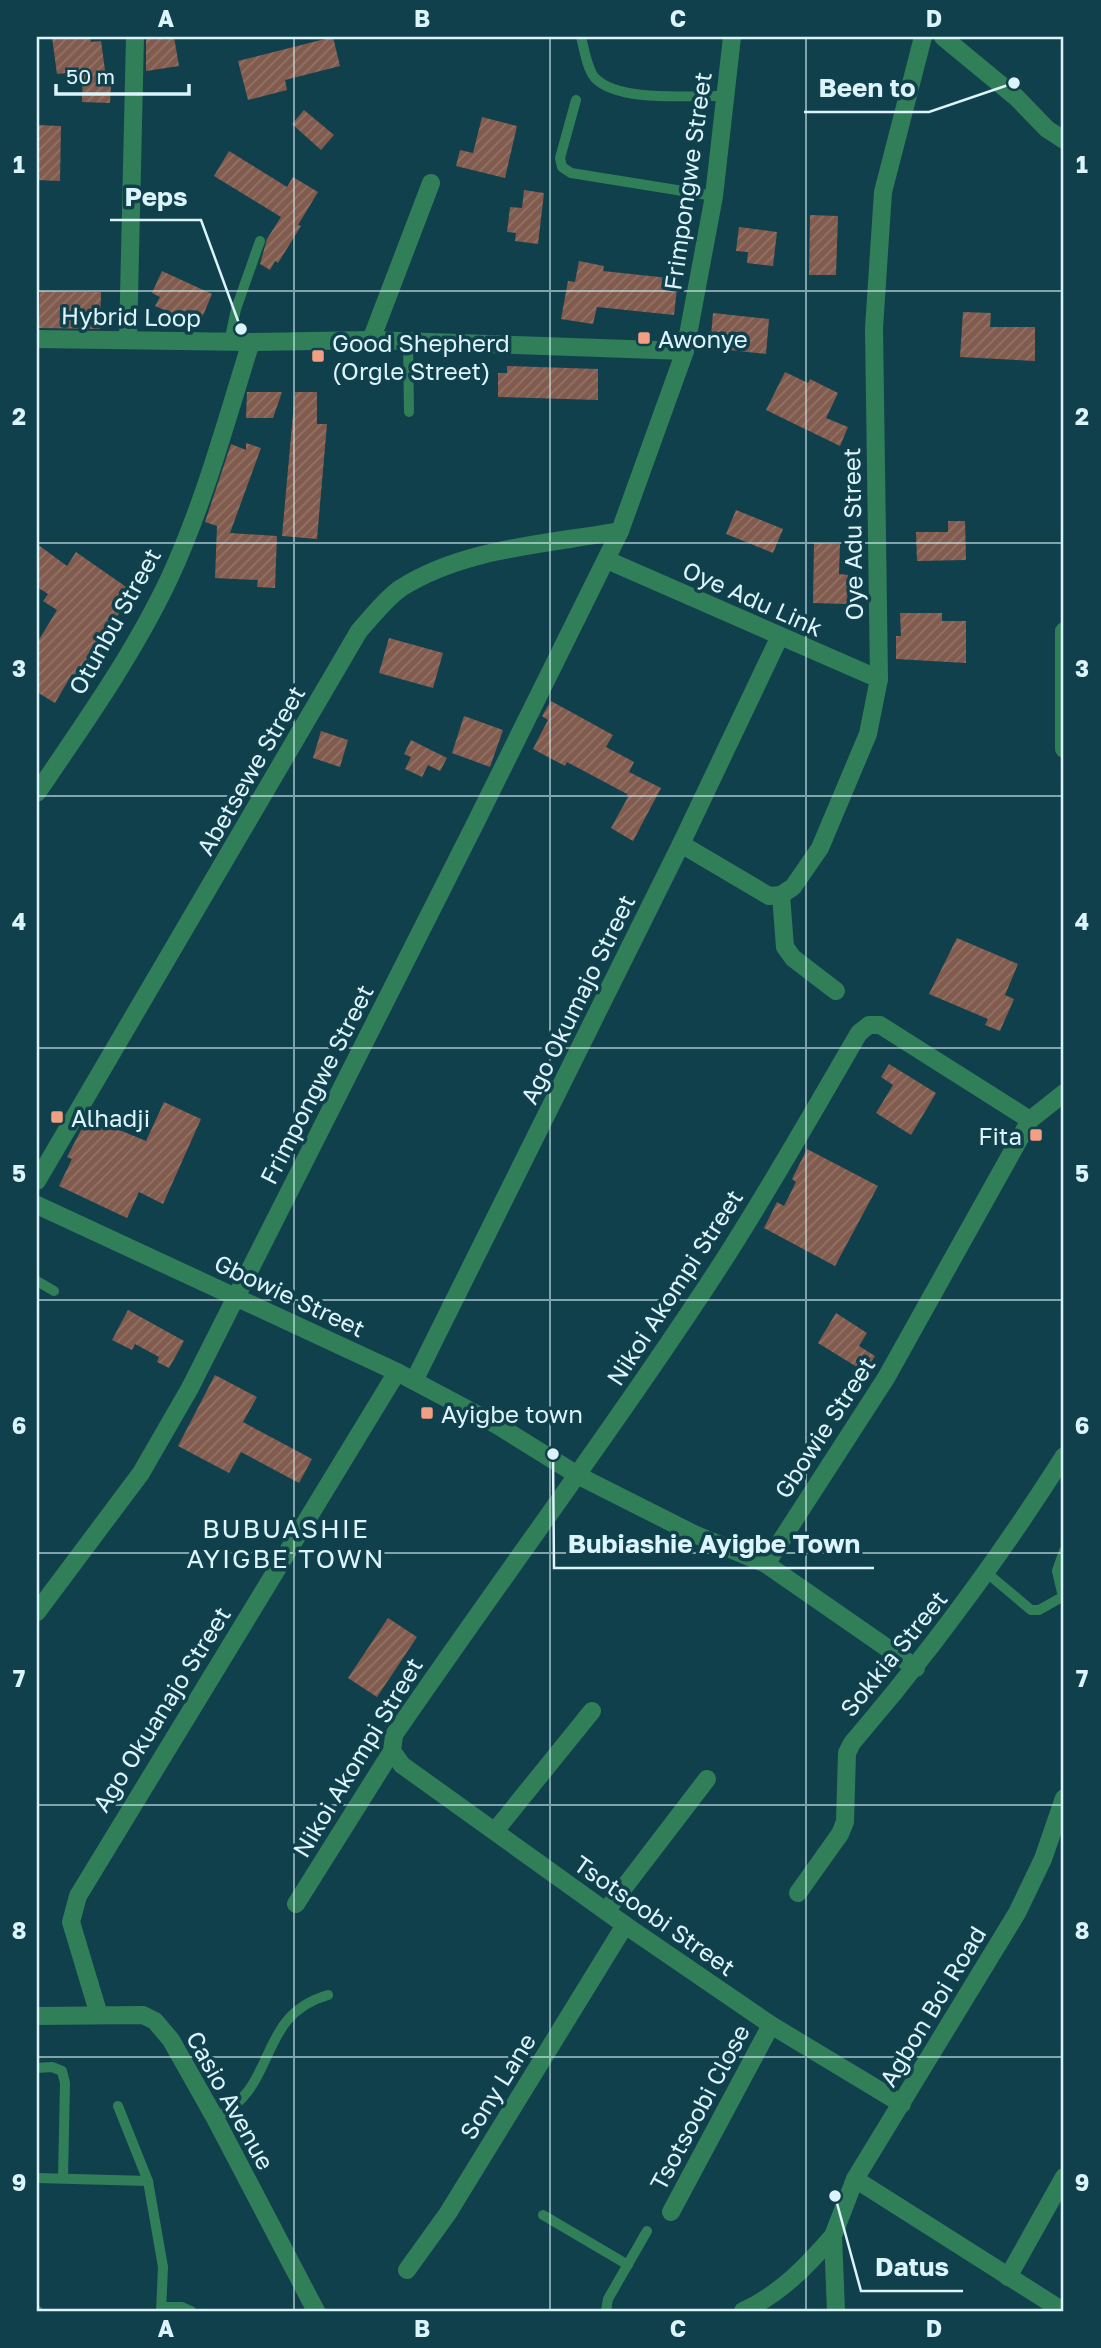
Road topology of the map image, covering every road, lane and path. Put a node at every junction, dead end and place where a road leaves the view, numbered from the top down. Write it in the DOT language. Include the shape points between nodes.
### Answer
graph roads {
  1 [pos="135,37"];
  2 [pos="581,37"];
  3 [pos="732,37"];
  4 [pos="923,37"];
  5 [pos="943,37"];
  6 [pos="724,96"];
  7 [pos="576,100"];
  8 [pos="1064,140"];
  9 [pos="430,183"];
  10 [pos="714,196"];
  11 [pos="260,241"];
  12 [pos="37,339"];
  13 [pos="128,340"];
  14 [pos="371,340"];
  15 [pos="229,342"];
  16 [pos="251,342"];
  17 [pos="408,342"];
  18 [pos="685,351"];
  19 [pos="409,412"];
  20 [pos="620,531"];
  21 [pos="607,560"];
  22 [pos="1064,631"];
  23 [pos="779,638"];
  24 [pos="879,679"];
  25 [pos="1064,749"];
  26 [pos="37,793"];
  27 [pos="681,844"];
  28 [pos="781,895"];
  29 [pos="836,990"];
  30 [pos="1064,1093"];
  31 [pos="1030,1120"];
  32 [pos="37,1181"];
  33 [pos="37,1205"];
  34 [pos="37,1281"];
  35 [pos="54,1291"];
  36 [pos="236,1297"];
  37 [pos="397,1372"];
  38 [pos="414,1381"];
  39 [pos="1064,1456"];
  40 [pos="579,1476"];
  41 [pos="1064,1551"];
  42 [pos="766,1564"];
  43 [pos="986,1573"];
  44 [pos="1064,1596"];
  45 [pos="37,1612"];
  46 [pos="916,1668"];
  47 [pos="592,1711"];
  48 [pos="392,1751"];
  49 [pos="707,1779"];
  50 [pos="1064,1798"];
  51 [pos="495,1831"];
  52 [pos="798,1893"];
  53 [pos="296,1904"];
  54 [pos="606,1911"];
  55 [pos="625,1925"];
  56 [pos="328,1995"];
  57 [pos="99,2015"];
  58 [pos="37,2016"];
  59 [pos="771,2025"];
  60 [pos="37,2068"];
  61 [pos="902,2104"];
  62 [pos="118,2106"];
  63 [pos="215,2118"];
  64 [pos="1064,2177"];
  65 [pos="37,2178"];
  66 [pos="63,2178"];
  67 [pos="855,2179"];
  68 [pos="148,2181"];
  69 [pos="671,2212"];
  70 [pos="543,2215"];
  71 [pos="647,2231"];
  72 [pos="834,2236"];
  73 [pos="628,2265"];
  74 [pos="407,2270"];
  75 [pos="1009,2277"];
  76 [pos="162,2309"];
  77 [pos="191,2311"];
  78 [pos="316,2311"];
  79 [pos="606,2311"];
  80 [pos="743,2311"];
  81 [pos="836,2311"];
  82 [pos="1063,2311"];
  1 -- 13 [label="street"];
  2 -- 6 [label="lane" via="593,76 606,86 630,94"];
  3 -- 6 [label="street, Frimpongwe Street"];
  4 -- 24 [label="street, Oye Adu Street" via="883,192 874,328"];
  5 -- 8 [label="street"];
  6 -- 10 [label="street, Frimpongwe Street"];
  7 -- 10 [label="lane" via="559,158 562,167 571,173"];
  9 -- 14 [label="street"];
  10 -- 18 [label="street, Frimpongwe Street"];
  11 -- 15 [label="lane"];
  12 -- 13 [label="street, Hybrid Loop"];
  13 -- 15 [label="street, Hybrid Loop"];
  14 -- 16 [label="street, Hybrid Loop"];
  14 -- 17 [label="street, Hybrid Loop"];
  15 -- 16 [label="street, Hybrid Loop"];
  16 -- 26 [label="street, Otunbu Street" via="214,461 169,579 93,711"];
  17 -- 18 [label="street, Hybrid Loop"];
  17 -- 19 [label="lane"];
  18 -- 20 [label="street, Frimpongwe Street"];
  20 -- 21 [label="street, Frimpongwe Street"];
  20 -- 32 [label="street, Abetsewe Street" via="466,559 398,590 359,631"];
  21 -- 23 [label="street, Oye Adu Link"];
  21 -- 36 [label="street, Frimpongwe Street"];
  22 -- 25 [label="street"];
  23 -- 24 [label="street, Oye Adu Link"];
  23 -- 27 [label="street, Ago Okumajo Street"];
  24 -- 28 [label="street, Oye Adu Street" via="868,734 820,848 793,887"];
  27 -- 28 [label="street" via="769,897"];
  27 -- 38 [label="street, Ago Okumajo Street"];
  28 -- 29 [label="street" via="785,947"];
  30 -- 31 [label="street, Gbowie Street"];
  31 -- 40 [label="street, Nikoi Akompi Street" via="880,1025 859,1032 718,1269"];
  31 -- 42 [label="street, Gbowie Street" via="886,1378"];
  33 -- 36 [label="street, Gbowie Street"];
  34 -- 35 [label="lane"];
  36 -- 37 [label="street, Gbowie Street"];
  36 -- 45 [label="street, Frimpongwe Street" via="141,1473"];
  37 -- 38 [label="street, Gbowie Street"];
  37 -- 57 [label="street, Ago Okuanajo Street" via="78,1896 71,1922"];
  38 -- 40 [label="street, Gbowie Street" via="497,1424"];
  39 -- 43 [label="street, Sokkia Street"];
  40 -- 42 [label="street, Gbowie Street" via="694,1534"];
  40 -- 48 [label="street, Nikoi Akompi Street" via="515,1558 394,1735"];
  41 -- 44 [label="lane" via="1057,1570"];
  42 -- 46 [label="street"];
  43 -- 44 [label="lane" via="1031,1609"];
  43 -- 46 [label="street, Sokkia Street"];
  46 -- 52 [label="street, Sokkia Street" via="852,1743 847,1753 845,1822"];
  47 -- 51 [label="street"];
  48 -- 51 [label="street, Tsotsoobi Street" via="402,1765"];
  48 -- 53 [label="street, Nikoi Akompi Street"];
  49 -- 54 [label="street"];
  50 -- 61 [label="street, Agbon Boi Road" via="1043,1859 1017,1913"];
  51 -- 54 [label="street, Tsotsoobi Street"];
  54 -- 55 [label="street, Tsotsoobi Street"];
  55 -- 59 [label="street, Tsotsoobi Street"];
  55 -- 74 [label="street, Sony Lane" via="448,2213"];
  56 -- 63 [label="lane" via="299,2006 286,2019 246,2099"];
  57 -- 58 [label="street, Casio Avenue"];
  57 -- 63 [label="street, Casio Avenue" via="143,2015 155,2021 171,2040"];
  59 -- 61 [label="street, Tsotsoobi Street"];
  59 -- 69 [label="street, Tsotsoobi Close"];
  60 -- 66 [label="lane" via="62,2071 65,2083"];
  61 -- 67 [label="street, Agbon Boi Road"];
  62 -- 68 [label="lane"];
  63 -- 78 [label="street, Casio Avenue"];
  64 -- 75 [label="street"];
  65 -- 66 [label="lane"];
  66 -- 68 [label="lane"];
  67 -- 72 [label="street, Agbon Boi Road"];
  67 -- 75 [label="street"];
  68 -- 76 [label="lane" via="163,2267"];
  70 -- 73 [label="lane"];
  71 -- 73 [label="lane"];
  72 -- 80 [label="street" via="765,2301"];
  72 -- 81 [label="street"];
  73 -- 79 [label="lane"];
  75 -- 82 [label="street"];
  76 -- 77 [label="lane"];
}
